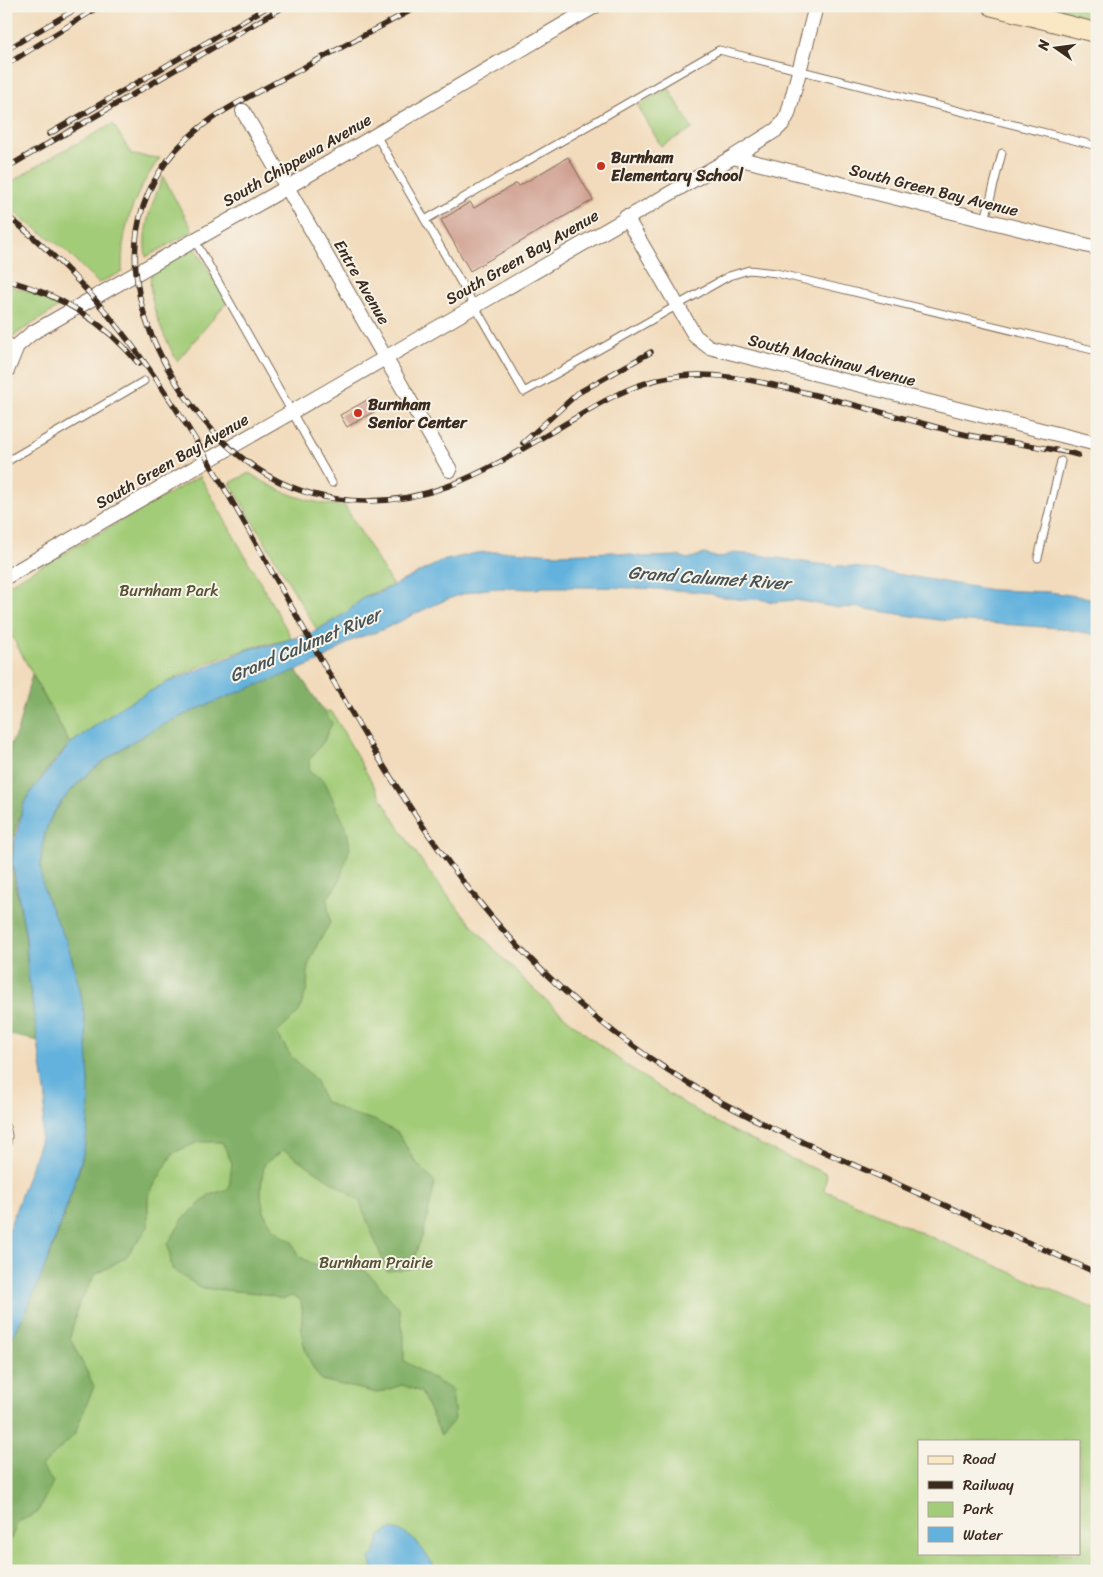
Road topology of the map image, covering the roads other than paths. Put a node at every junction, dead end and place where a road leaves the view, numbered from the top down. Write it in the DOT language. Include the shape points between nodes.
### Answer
graph roads {
  1 [pos="595,6"];
  2 [pos="816,6"];
  3 [pos="992,6"];
  4 [pos="1097,33"];
  5 [pos="799,71"];
  6 [pos="243,112"];
  7 [pos="376,135"];
  8 [pos="1097,146"];
  9 [pos="1002,153"];
  10 [pos="733,157"];
  11 [pos="286,188"];
  12 [pos="626,217"];
  13 [pos="424,220"];
  14 [pos="985,220"];
  15 [pos="194,239"];
  16 [pos="1097,248"];
  17 [pos="474,306"];
  18 [pos="677,306"];
  19 [pos="11,343"];
  20 [pos="1097,352"];
  21 [pos="386,358"];
  22 [pos="6,373"];
  23 [pos="144,381"];
  24 [pos="292,411"];
  25 [pos="1097,444"];
  26 [pos="1061,461"];
  27 [pos="6,462"];
  28 [pos="450,470"];
  29 [pos="332,483"];
  30 [pos="1038,558"];
  31 [pos="6,577"];
  32 [pos="6,1127"];
  33 [pos="6,1148"];
  1 -- 7 [label="street, South Chippewa Avenue"];
  2 -- 5 [label="street"];
  3 -- 4 [label="main road"];
  5 -- 8 [label="lane"];
  5 -- 10 [label="street" via="783,123"];
  5 -- 13 [label="lane" via="719,50"];
  6 -- 11 [label="street, Entre Avenue"];
  7 -- 11 [label="street, South Chippewa Avenue"];
  7 -- 13 [label="lane"];
  9 -- 14 [label="lane"];
  10 -- 12 [label="street, South Green Bay Avenue"];
  10 -- 14 [label="street, South Green Bay Avenue"];
  11 -- 15 [label="street, South Chippewa Avenue"];
  11 -- 21 [label="street, Entre Avenue"];
  12 -- 17 [label="street, South Green Bay Avenue"];
  12 -- 18 [label="street, South Mackinaw Avenue"];
  13 -- 17 [label="lane"];
  14 -- 16 [label="street, South Green Bay Avenue"];
  15 -- 19 [label="street, South Chippewa Avenue"];
  15 -- 24 [label="lane"];
  17 -- 18 [label="lane" via="524,392"];
  17 -- 21 [label="street, South Green Bay Avenue"];
  18 -- 20 [label="lane" via="729,276 762,270"];
  18 -- 25 [label="street, South Mackinaw Avenue" via="695,336 709,347"];
  19 -- 22 [label="street"];
  21 -- 24 [label="street, South Green Bay Avenue"];
  21 -- 28 [label="street, Entre Avenue"];
  23 -- 27 [label="lane"];
  24 -- 29 [label="lane"];
  24 -- 31 [label="street, South Green Bay Avenue"];
  26 -- 30 [label="lane"];
  32 -- 33 [label="lane"];
}
